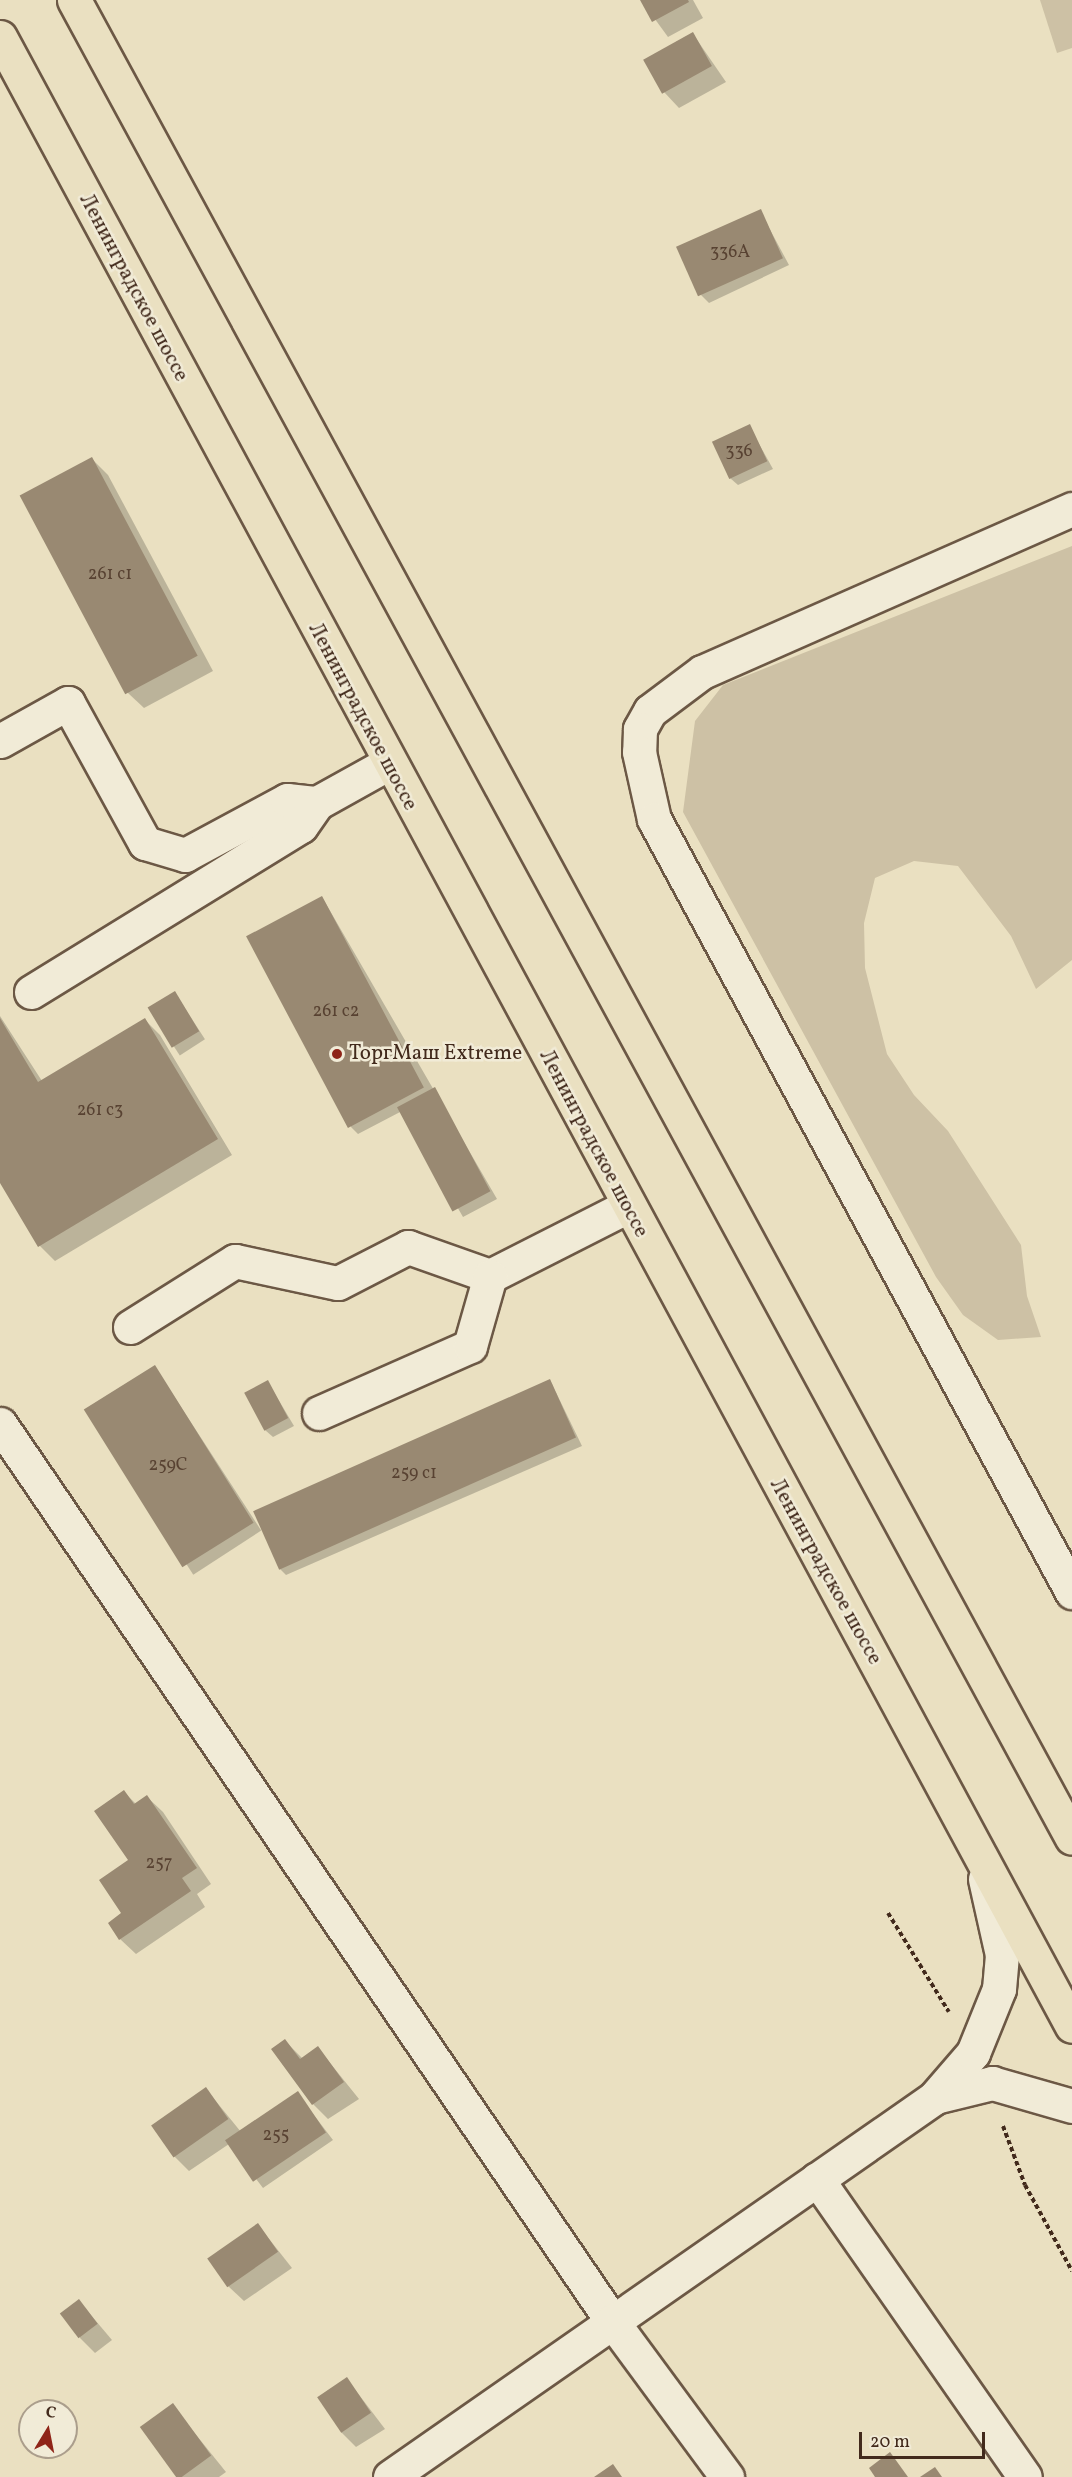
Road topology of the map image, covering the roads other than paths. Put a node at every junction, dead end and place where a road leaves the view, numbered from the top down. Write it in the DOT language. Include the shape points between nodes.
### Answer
graph roads {
  1 [pos="74,0"];
  2 [pos="0,37"];
  3 [pos="1072,509"];
  4 [pos="0,741"];
  5 [pos="387,764"];
  6 [pos="317,803"];
  7 [pos="32,992"];
  8 [pos="626,1207"];
  9 [pos="490,1276"];
  10 [pos="130,1328"];
  11 [pos="320,1413"];
  12 [pos="0,1424"];
  13 [pos="1072,1592"];
  14 [pos="1072,1838"];
  15 [pos="977,1852"];
  16 [pos="1072,2026"];
  17 [pos="934,2098"];
  18 [pos="1072,2106"];
  19 [pos="816,2179"];
  20 [pos="612,2321"];
  21 [pos="390,2477"];
  22 [pos="726,2477"];
  23 [pos="1025,2477"];
  1 -- 14 [label="highway"];
  2 -- 5 [label="highway, Ленинградское шоссе"];
  3 -- 13 [label="street" via="702,672 650,711 640,729 639,752 654,819"];
  4 -- 6 [label="street" via="68,703 145,843 185,855 287,800"];
  5 -- 6 [label="street"];
  5 -- 8 [label="highway, Ленинградское шоссе"];
  6 -- 7 [label="street" via="301,826"];
  8 -- 9 [label="street"];
  8 -- 15 [label="highway, Ленинградское шоссе"];
  9 -- 10 [label="street" via="408,1247 338,1282 235,1261"];
  9 -- 11 [label="street" via="470,1346"];
  12 -- 20 [label="street"];
  15 -- 16 [label="highway, Ленинградское шоссе"];
  15 -- 17 [label="street" via="998,1921 999,1989 973,2053"];
  17 -- 18 [label="street" via="992,2084"];
  17 -- 19 [label="street"];
  19 -- 20 [label="street"];
  19 -- 23 [label="street"];
  20 -- 21 [label="street"];
  20 -- 22 [label="street"];
}
